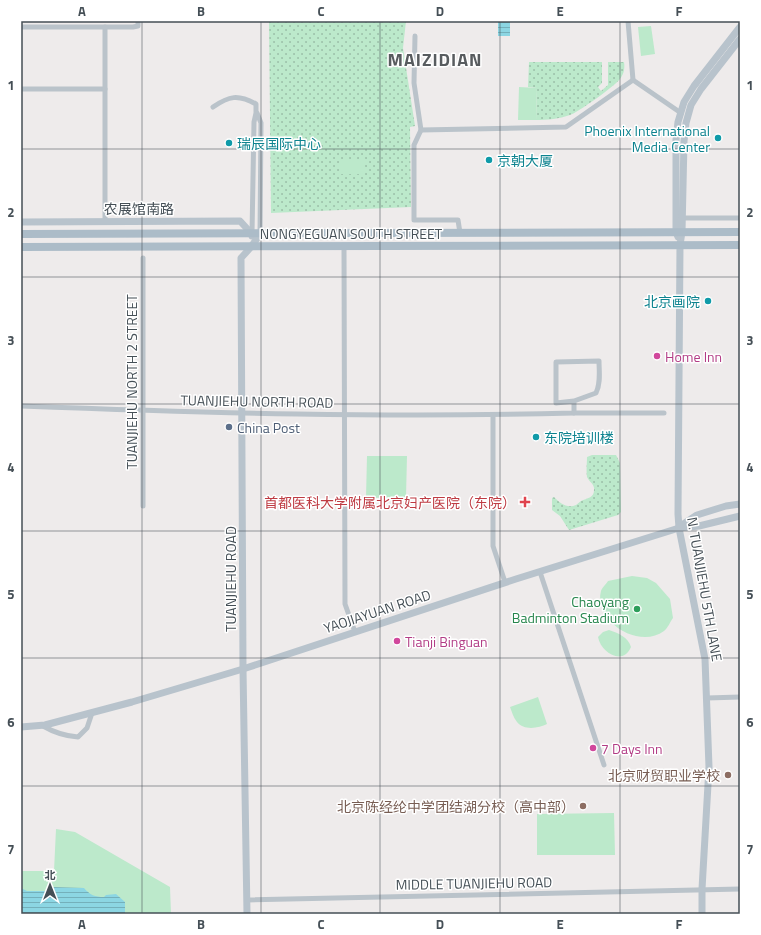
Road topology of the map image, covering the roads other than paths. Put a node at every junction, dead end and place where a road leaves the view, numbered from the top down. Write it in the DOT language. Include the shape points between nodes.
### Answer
graph roads {
  1 [pos="138,21"];
  2 [pos="628,21"];
  3 [pos="21,27"];
  4 [pos="105,27"];
  5 [pos="740,27"];
  6 [pos="415,36"];
  7 [pos="740,39"];
  8 [pos="633,80"];
  9 [pos="105,89"];
  10 [pos="21,90"];
  11 [pos="213,107"];
  12 [pos="681,113"];
  13 [pos="421,130"];
  14 [pos="682,218"];
  15 [pos="740,218"];
  16 [pos="105,221"];
  17 [pos="21,222"];
  18 [pos="679,232"];
  19 [pos="740,232"];
  20 [pos="460,233"];
  21 [pos="21,234"];
  22 [pos="256,234"];
  23 [pos="680,245"];
  24 [pos="740,245"];
  25 [pos="344,246"];
  26 [pos="21,247"];
  27 [pos="252,247"];
  28 [pos="143,258"];
  29 [pos="574,400"];
  30 [pos="21,406"];
  31 [pos="143,411"];
  32 [pos="574,413"];
  33 [pos="664,413"];
  34 [pos="242,414"];
  35 [pos="345,415"];
  36 [pos="493,415"];
  37 [pos="740,504"];
  38 [pos="143,506"];
  39 [pos="740,516"];
  40 [pos="679,528"];
  41 [pos="540,572"];
  42 [pos="505,582"];
  43 [pos="355,632"];
  44 [pos="243,669"];
  45 [pos="740,697"];
  46 [pos="707,698"];
  47 [pos="92,713"];
  48 [pos="43,726"];
  49 [pos="21,728"];
  50 [pos="604,765"];
  51 [pos="702,889"];
  52 [pos="740,889"];
  53 [pos="247,900"];
  54 [pos="247,914"];
  55 [pos="702,914"];
  1 -- 4 [label="street" via="138,26"];
  2 -- 8 [label="street"];
  3 -- 4 [label="street"];
  4 -- 9 [label="street"];
  5 -- 12 [label="street" via="694,86 684,102"];
  6 -- 13 [label="street" via="414,83"];
  7 -- 14 [label="street" via="701,89 689,111 684,141"];
  8 -- 12 [label="street"];
  8 -- 13 [label="street" via="566,127"];
  9 -- 10 [label="street"];
  9 -- 16 [label="street"];
  11 -- 22 [label="street" via="226,98 240,98 256,104 260,123"];
  12 -- 18 [label="street" via="676,140"];
  13 -- 20 [label="street" via="414,145 414,220 458,220"];
  14 -- 15 [label="street"];
  14 -- 18 [label="street"];
  16 -- 17 [label="street, 农展馆南路"];
  16 -- 22 [label="street, 农展馆南路" via="240,221"];
  18 -- 19 [label="main road, NONGYEGUAN SOUTH STREET"];
  18 -- 20 [label="main road, NONGYEGUAN SOUTH STREET"];
  18 -- 23 [label="street, N. TUANJIEHU 5TH LANE"];
  20 -- 22 [label="main road, NONGYEGUAN SOUTH STREET"];
  21 -- 22 [label="main road, 农展馆南路"];
  22 -- 27 [label="street, TUANJIEHU ROAD"];
  23 -- 24 [label="main road, NONGYEGUAN SOUTH STREET"];
  23 -- 25 [label="main road, NONGYEGUAN SOUTH STREET"];
  23 -- 40 [label="street, N. TUANJIEHU 5TH LANE"];
  25 -- 27 [label="main road, NONGYEGUAN SOUTH STREET"];
  25 -- 35 [label="street"];
  26 -- 27 [label="main road, NONGYEGUAN SOUTH STREET"];
  27 -- 34 [label="street, TUANJIEHU ROAD" via="241,258"];
  28 -- 31 [label="street, TUANJIEHU NORTH 2 STREET"];
  29 -- 29 [label="street" via="596,393 599,388 599,361 556,362 556,402"];
  29 -- 32 [label="street"];
  30 -- 31 [label="street, TUANJIEHU NORTH ROAD"];
  31 -- 34 [label="street, TUANJIEHU NORTH ROAD"];
  31 -- 38 [label="street, TUANJIEHU NORTH 2 STREET"];
  32 -- 33 [label="street, TUANJIEHU NORTH ROAD"];
  32 -- 36 [label="street, TUANJIEHU NORTH ROAD"];
  34 -- 35 [label="street, TUANJIEHU NORTH ROAD"];
  34 -- 44 [label="street, TUANJIEHU ROAD"];
  35 -- 36 [label="street, TUANJIEHU NORTH ROAD"];
  35 -- 43 [label="street" via="345,604"];
  36 -- 42 [label="street" via="493,546"];
  37 -- 40 [label="street" via="697,515"];
  39 -- 40 [label="street, YAOJIAYUAN ROAD"];
  40 -- 41 [label="street, YAOJIAYUAN ROAD"];
  40 -- 46 [label="street, N. TUANJIEHU 5TH LANE" via="705,659"];
  41 -- 42 [label="street, YAOJIAYUAN ROAD"];
  41 -- 50 [label="street"];
  42 -- 43 [label="street, YAOJIAYUAN ROAD"];
  43 -- 44 [label="street, YAOJIAYUAN ROAD"];
  44 -- 47 [label="street, YAOJIAYUAN ROAD"];
  44 -- 53 [label="street, TUANJIEHU ROAD"];
  45 -- 46 [label="street"];
  46 -- 51 [label="street, N. TUANJIEHU 5TH LANE" via="709,767"];
  47 -- 48 [label="street, YAOJIAYUAN ROAD"];
  47 -- 48 [label="street" via="87,728 78,737 54,733"];
  48 -- 49 [label="street, YAOJIAYUAN ROAD"];
  51 -- 52 [label="street, MIDDLE TUANJIEHU ROAD"];
  51 -- 53 [label="street, MIDDLE TUANJIEHU ROAD"];
  51 -- 55 [label="street, N. TUANJIEHU 5TH LANE"];
  53 -- 54 [label="street, TUANJIEHU ROAD"];
}
